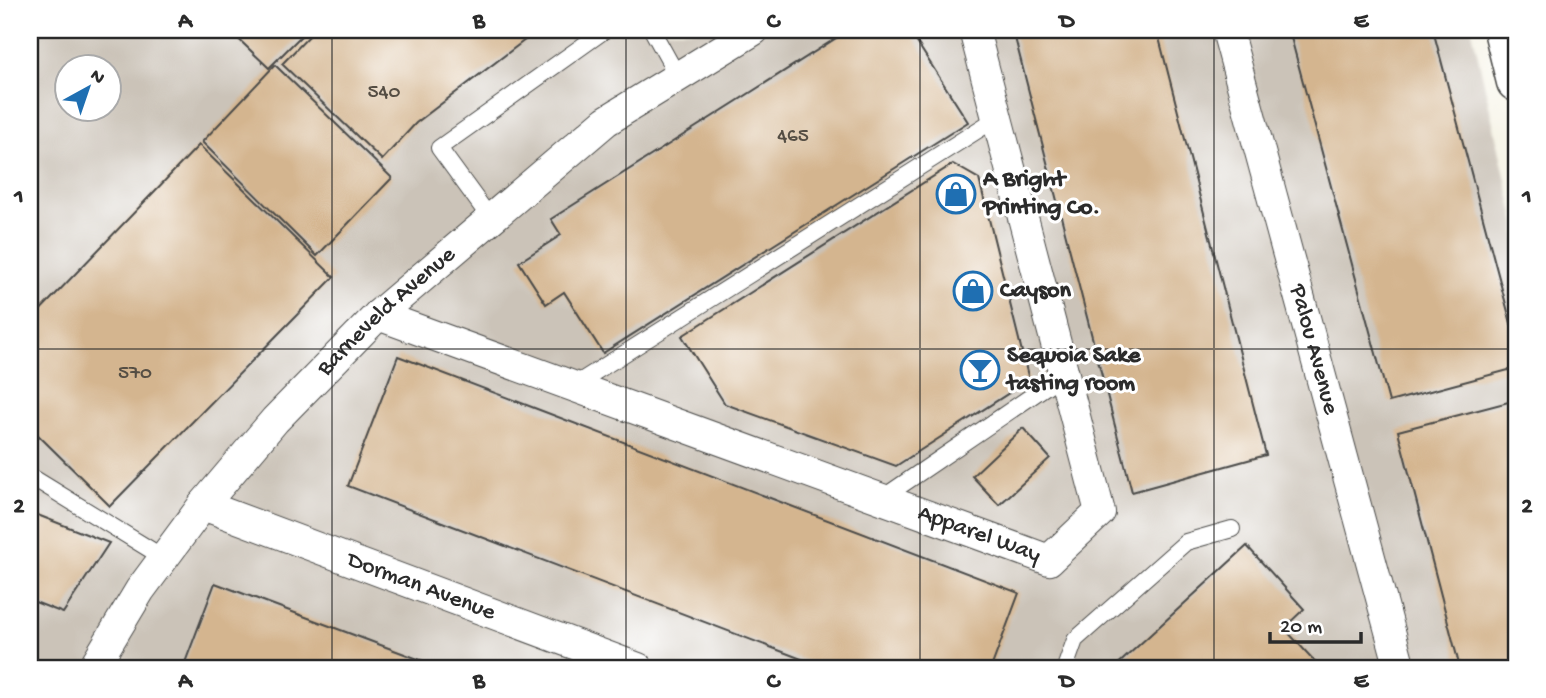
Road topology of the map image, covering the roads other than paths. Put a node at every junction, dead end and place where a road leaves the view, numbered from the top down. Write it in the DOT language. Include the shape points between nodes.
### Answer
graph roads {
  1 [pos="605,30"];
  2 [pos="652,30"];
  3 [pos="754,30"];
  4 [pos="974,30"];
  5 [pos="1227,30"];
  6 [pos="678,78"];
  7 [pos="997,118"];
  8 [pos="490,218"];
  9 [pos="378,315"];
  10 [pos="1064,374"];
  11 [pos="573,386"];
  12 [pos="30,476"];
  13 [pos="881,499"];
  14 [pos="203,505"];
  15 [pos="1232,529"];
  16 [pos="164,558"];
  17 [pos="93,668"];
  18 [pos="638,668"];
  19 [pos="1065,668"];
  20 [pos="1400,668"];
  1 -- 8 [label="lane" via="439,148"];
  2 -- 6 [label="lane"];
  3 -- 6 [label="street, Barneveld Avenue"];
  4 -- 7 [label="street, Apparel Way"];
  5 -- 20 [label="street, Palou Avenue"];
  6 -- 8 [label="street, Barneveld Avenue" via="606,121"];
  7 -- 10 [label="street, Apparel Way"];
  7 -- 11 [label="lane"];
  8 -- 9 [label="street, Barneveld Avenue"];
  9 -- 11 [label="street, Apparel Way"];
  9 -- 14 [label="street, Barneveld Avenue" via="275,420"];
  10 -- 13 [label="lane"];
  10 -- 13 [label="street, Apparel Way" via="1100,512 1049,560"];
  11 -- 13 [label="street, Apparel Way"];
  12 -- 16 [label="lane"];
  14 -- 16 [label="street, Barneveld Avenue"];
  14 -- 18 [label="street, Dorman Avenue"];
  15 -- 19 [label="lane" via="1186,542 1076,640"];
  16 -- 17 [label="street, Barneveld Avenue"];
}
